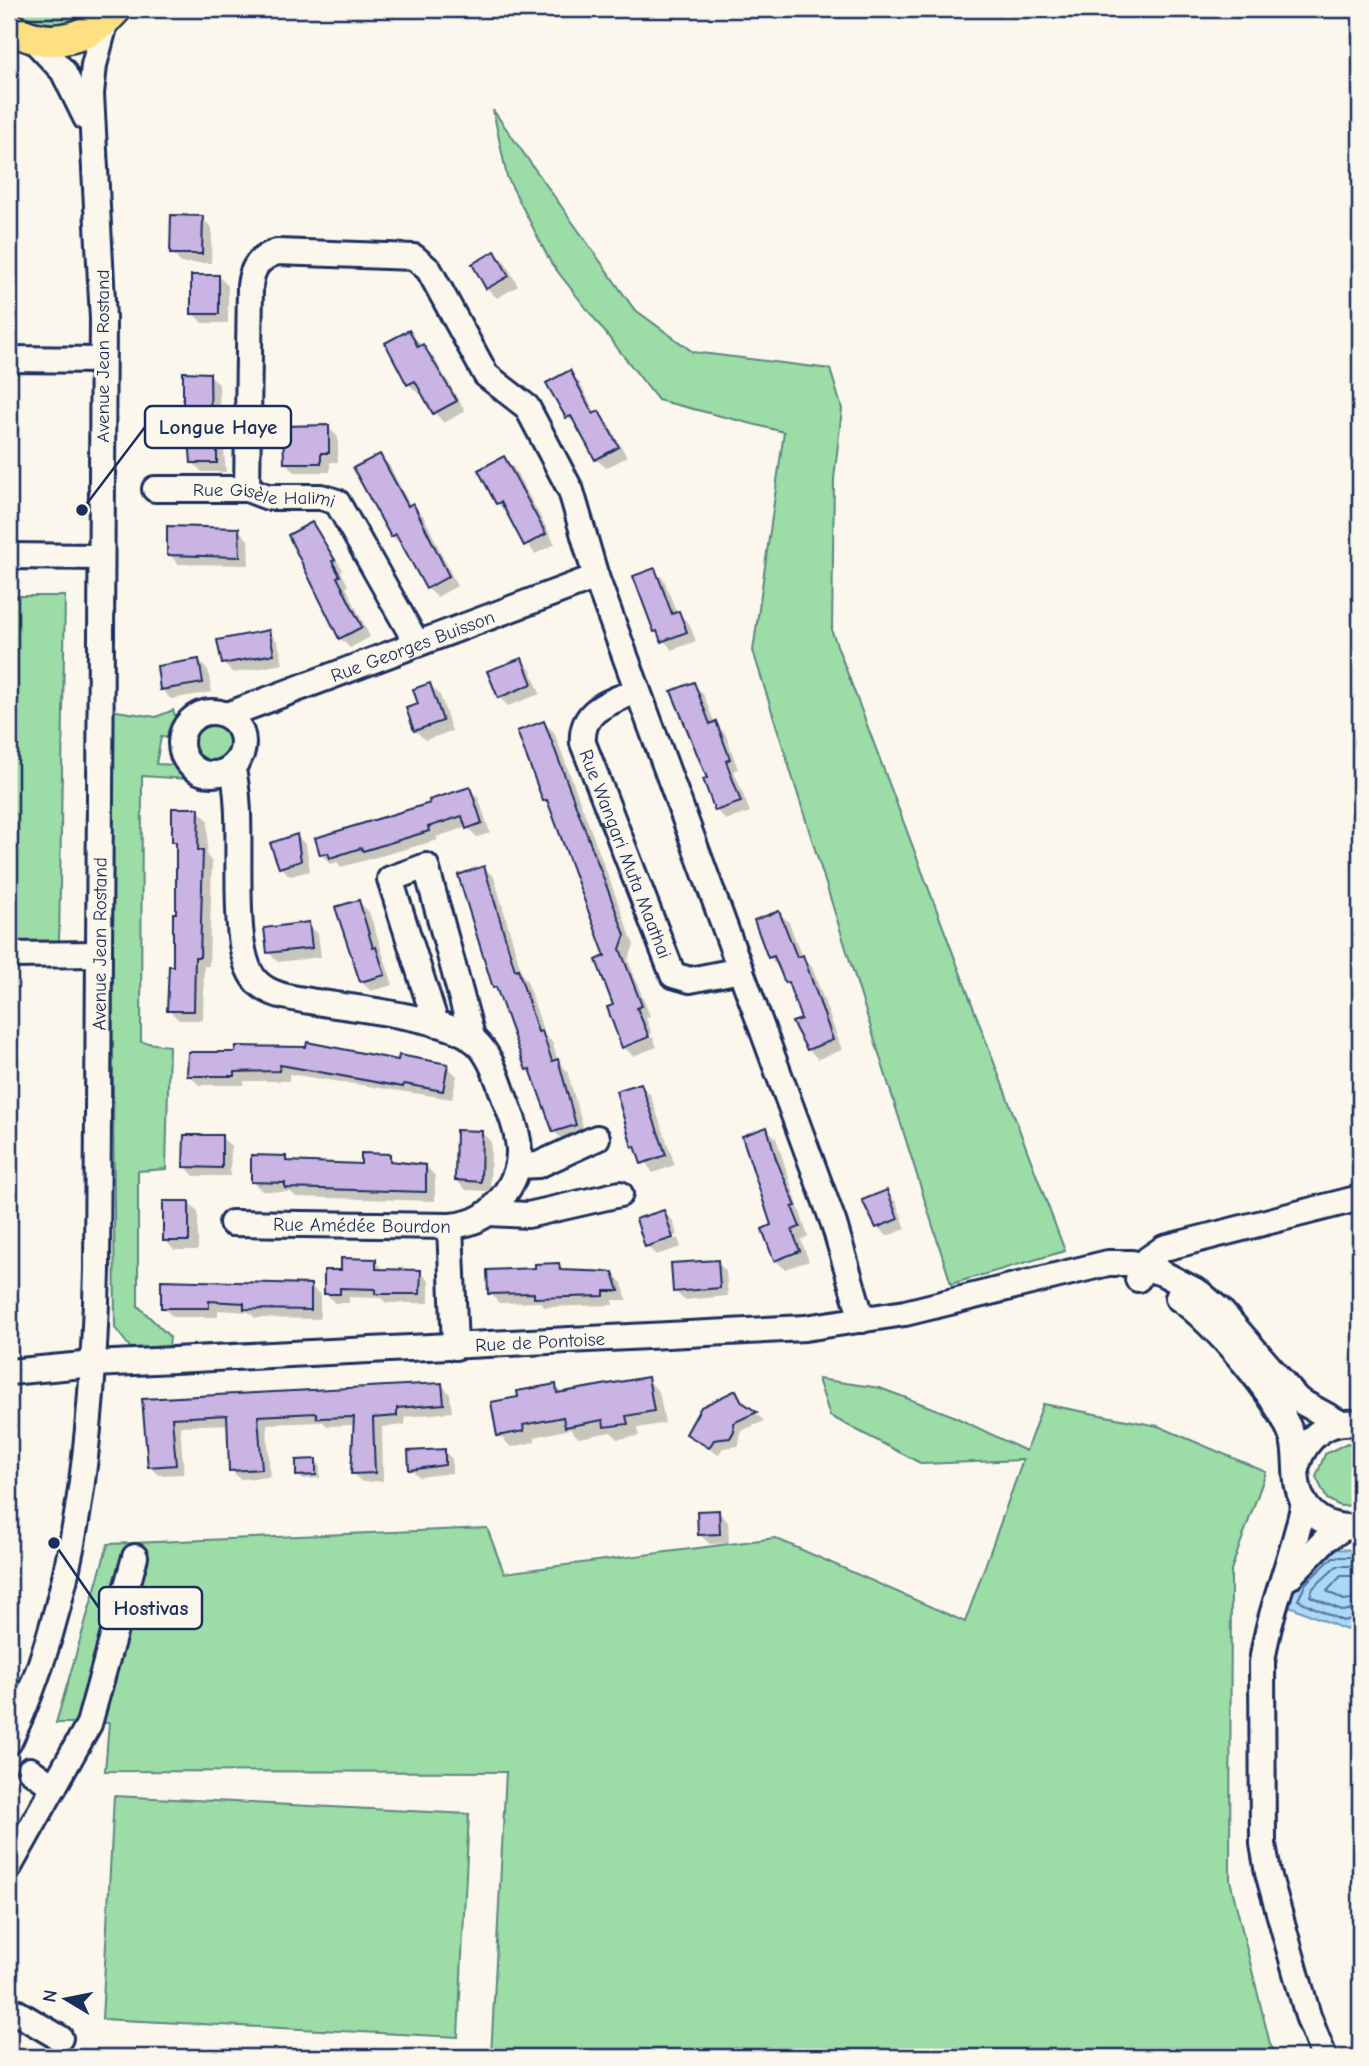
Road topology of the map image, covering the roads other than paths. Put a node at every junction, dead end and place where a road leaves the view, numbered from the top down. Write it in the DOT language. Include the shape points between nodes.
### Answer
graph roads {
  1 [pos="111,14"];
  2 [pos="20,32"];
  3 [pos="91,135"];
  4 [pos="9,359"];
  5 [pos="103,360"];
  6 [pos="155,489"];
  7 [pos="247,489"];
  8 [pos="9,556"];
  9 [pos="101,557"];
  10 [pos="596,576"];
  11 [pos="416,642"];
  12 [pos="636,691"];
  13 [pos="227,715"];
  14 [pos="232,768"];
  15 [pos="99,954"];
  16 [pos="9,955"];
  17 [pos="741,970"];
  18 [pos="436,1024"];
  19 [pos="474,1040"];
  20 [pos="597,1138"];
  21 [pos="518,1166"];
  22 [pos="620,1194"];
  23 [pos="1360,1198"];
  24 [pos="489,1213"];
  25 [pos="232,1223"];
  26 [pos="450,1226"];
  27 [pos="1141,1273"];
  28 [pos="862,1320"];
  29 [pos="455,1347"];
  30 [pos="94,1364"];
  31 [pos="9,1372"];
  32 [pos="1350,1424"];
  33 [pos="1297,1465"];
  34 [pos="1304,1502"];
  35 [pos="1353,1527"];
  36 [pos="135,1557"];
  37 [pos="1283,1586"];
  38 [pos="9,1742"];
  39 [pos="30,1770"];
  40 [pos="54,1787"];
  41 [pos="9,1867"];
  42 [pos="9,2008"];
  43 [pos="61,2038"];
  44 [pos="1324,2057"];
  1 -- 2 [label="main road" via="87,32 67,39"];
  1 -- 3 [label="street, Avenue Jean Rostand" via="92,78"];
  2 -- 3 [label="street, Avenue Jean Rostand" via="49,53 69,81"];
  3 -- 5 [label="street, Avenue Jean Rostand" via="102,268"];
  4 -- 5 [label="street"];
  5 -- 9 [label="street, Avenue Jean Rostand"];
  6 -- 7 [label="street, Rue Gisèle Halimi"];
  7 -- 10 [label="street" via="250,286 258,262 277,252 414,257 429,270 486,375 527,407 571,491"];
  7 -- 11 [label="street, Rue Gisèle Halimi" via="268,497 321,496 337,502"];
  8 -- 9 [label="street"];
  9 -- 15 [label="street, Avenue Jean Rostand"];
  10 -- 11 [label="street, Rue Georges Buisson"];
  10 -- 12 [label="street"];
  11 -- 13 [label="street, Rue Georges Buisson"];
  12 -- 17 [label="street"];
  12 -- 17 [label="street, Rue Wangari Muta Maathai" via="589,715 583,743 673,975 690,980"];
  13 -- 14 [label="street" via="244,740 243,752"];
  13 -- 14 [label="street, Rue Georges Buisson" via="198,715 185,728 181,745 187,761 200,772 217,774"];
  14 -- 18 [label="street" via="239,802 241,937 246,964 256,981 285,997"];
  15 -- 16 [label="street"];
  15 -- 30 [label="street, Avenue Jean Rostand"];
  17 -- 28 [label="street" via="834,1224"];
  18 -- 19 [label="street"];
  18 -- 19 [label="street" via="390,879 426,866"];
  19 -- 21 [label="street" via="492,1067 519,1135"];
  20 -- 21 [label="street" via="538,1165"];
  21 -- 24 [label="street" via="511,1185"];
  22 -- 24 [label="street" via="528,1215"];
  23 -- 27 [label="street" via="1164,1248 1155,1252"];
  24 -- 26 [label="street, Rue Amédée Bourdon" via="471,1223"];
  25 -- 26 [label="street, Rue Amédée Bourdon"];
  26 -- 29 [label="street"];
  27 -- 28 [label="street, Rue de Pontoise" via="1066,1273"];
  27 -- 32 [label="street" via="1187,1284 1211,1302 1298,1400"];
  27 -- 33 [label="street" via="1209,1324 1277,1407 1293,1440"];
  28 -- 29 [label="street, Rue de Pontoise" via="756,1332"];
  29 -- 30 [label="street, Rue de Pontoise"];
  30 -- 31 [label="street, Rue de Pontoise"];
  30 -- 38 [label="street, Avenue Jean Rostand" via="85,1461 64,1577 46,1648"];
  32 -- 33 [label="street" via="1312,1437"];
  33 -- 34 [label="street" via="1296,1480"];
  34 -- 35 [label="street" via="1321,1520"];
  34 -- 37 [label="street"];
  35 -- 37 [label="street" via="1315,1549"];
  36 -- 40 [label="street" via="89,1724"];
  37 -- 44 [label="street" via="1266,1634 1262,1663 1263,1844 1308,2016"];
  39 -- 40 [label="street"];
  40 -- 41 [label="street"];
  42 -- 43 [label="street"];
}
